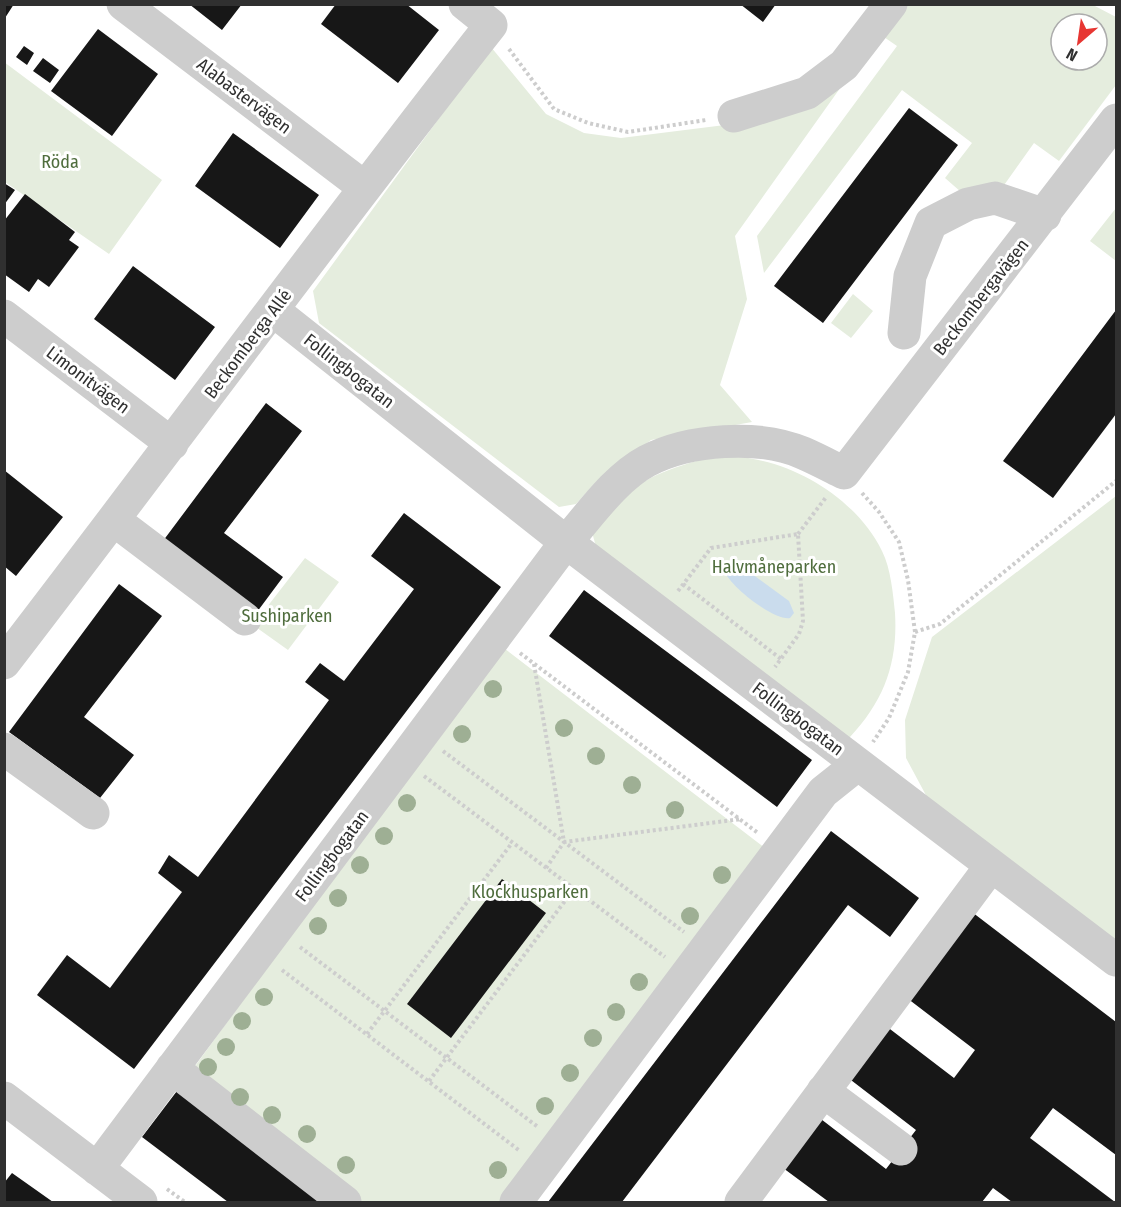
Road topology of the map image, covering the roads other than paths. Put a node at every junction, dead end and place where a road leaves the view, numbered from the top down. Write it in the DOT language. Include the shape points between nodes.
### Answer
graph roads {
  1 [pos="123,4"];
  2 [pos="465,4"];
  3 [pos="891,4"];
  4 [pos="734,116"];
  5 [pos="1116,120"];
  6 [pos="364,187"];
  7 [pos="1045,214"];
  8 [pos="273,310"];
  9 [pos="4,316"];
  10 [pos="904,333"];
  11 [pos="172,444"];
  12 [pos="114,520"];
  13 [pos="566,542"];
  14 [pos="245,619"];
  15 [pos="4,663"];
  16 [pos="4,749"];
  17 [pos="858,765"];
  18 [pos="93,813"];
  19 [pos="991,866"];
  20 [pos="1116,960"];
  21 [pos="172,1068"];
  22 [pos="823,1091"];
  23 [pos="4,1098"];
  24 [pos="901,1149"];
  25 [pos="97,1168"];
  26 [pos="141,1203"];
  27 [pos="345,1203"];
  28 [pos="516,1203"];
  29 [pos="741,1203"];
  1 -- 6 [label="street, Alabastervägen"];
  2 -- 6 [label="street, Beckomberga Allé" via="491,25"];
  3 -- 4 [label="street" via="844,65 807,93"];
  5 -- 7 [label="street, Beckombergavägen"];
  6 -- 8 [label="street, Beckomberga Allé"];
  7 -- 10 [label="street" via="995,198 968,204 931,223 910,276"];
  7 -- 13 [label="street, Beckombergavägen" via="844,473 801,452 759,441 697,444 646,461 608,493"];
  8 -- 11 [label="street, Beckomberga Allé"];
  8 -- 13 [label="street, Follingbogatan"];
  9 -- 11 [label="street, Limonitvägen"];
  11 -- 12 [label="street, Beckomberga Allé"];
  12 -- 14 [label="street"];
  12 -- 15 [label="street, Beckomberga Allé"];
  13 -- 17 [label="street, Follingbogatan"];
  13 -- 21 [label="street, Follingbogatan"];
  16 -- 18 [label="street"];
  17 -- 19 [label="street, Follingbogatan"];
  17 -- 28 [label="street, Follingbogatan" via="823,792"];
  19 -- 20 [label="street, Follingbogatan"];
  19 -- 22 [label="street"];
  21 -- 25 [label="street, Follingbogatan"];
  21 -- 27 [label="street"];
  22 -- 24 [label="street"];
  22 -- 29 [label="street"];
  23 -- 25 [label="street"];
  25 -- 26 [label="street"];
}
